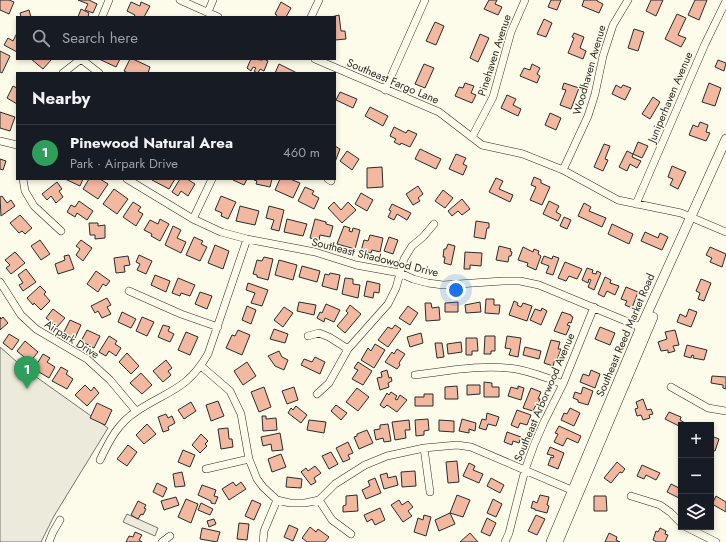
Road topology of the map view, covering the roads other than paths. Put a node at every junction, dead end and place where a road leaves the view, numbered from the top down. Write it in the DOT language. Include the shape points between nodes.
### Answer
graph roads {
  1 [pos="109,0"];
  2 [pos="180,0"];
  3 [pos="213,0"];
  4 [pos="319,0"];
  5 [pos="425,0"];
  6 [pos="525,0"];
  7 [pos="628,0"];
  8 [pos="726,1"];
  9 [pos="208,12"];
  10 [pos="102,16"];
  11 [pos="216,16"];
  12 [pos="312,16"];
  13 [pos="80,60"];
  14 [pos="82,60"];
  15 [pos="317,60"];
  16 [pos="64,72"];
  17 [pos="98,72"];
  18 [pos="385,90"];
  19 [pos="472,137"];
  20 [pos="726,139"];
  21 [pos="0,141"];
  22 [pos="16,144"];
  23 [pos="726,153"];
  24 [pos="563,170"];
  25 [pos="23,180"];
  26 [pos="129,180"];
  27 [pos="212,180"];
  28 [pos="636,204"];
  29 [pos="693,218"];
  30 [pos="193,219"];
  31 [pos="434,224"];
  32 [pos="61,231"];
  33 [pos="726,232"];
  34 [pos="247,239"];
  35 [pos="400,273"];
  36 [pos="0,282"];
  37 [pos="130,291"];
  38 [pos="594,307"];
  39 [pos="218,327"];
  40 [pos="644,328"];
  41 [pos="308,336"];
  42 [pos="348,349"];
  43 [pos="202,366"];
  44 [pos="415,375"];
  45 [pos="563,384"];
  46 [pos="671,387"];
  47 [pos="317,394"];
  48 [pos="136,411"];
  49 [pos="726,411"];
  50 [pos="424,448"];
  51 [pos="249,459"];
  52 [pos="100,460"];
  53 [pos="206,469"];
  54 [pos="525,470"];
  55 [pos="575,491"];
  56 [pos="430,492"];
  57 [pos="631,496"];
  58 [pos="277,500"];
  59 [pos="319,500"];
  60 [pos="60,520"];
  61 [pos="678,520"];
  62 [pos="692,530"];
  63 [pos="351,534"];
  64 [pos="170,536"];
  65 [pos="49,542"];
  66 [pos="162,542"];
  67 [pos="263,542"];
  68 [pos="505,542"];
  69 [pos="551,542"];
  70 [pos="558,542"];
  71 [pos="716,542"];
  1 -- 10 [label="street"];
  2 -- 9 [label="street"];
  3 -- 9 [label="street"];
  4 -- 12 [label="street"];
  5 -- 18 [label="street"];
  6 -- 19 [label="street, Pinehaven Avenue" via="511,32 493,97"];
  7 -- 24 [label="street, Woodhaven Avenue" via="613,25 588,116"];
  8 -- 28 [label="street, Juniperhaven Avenue"];
  9 -- 11 [label="street"];
  13 -- 16 [label="street"];
  14 -- 17 [label="street"];
  15 -- 18 [label="street, Southeast Fargo Lane"];
  18 -- 19 [label="street, Southeast Fargo Lane" via="439,112"];
  19 -- 24 [label="street, Southeast Fargo Lane" via="482,145 523,154"];
  20 -- 29 [label="main road, Southeast Reed Market Road"];
  21 -- 22 [label="street"];
  23 -- 29 [label="main road, Southeast Reed Market Road"];
  24 -- 28 [label="street, Southeast Fargo Lane" via="618,200"];
  25 -- 32 [label="street" via="25,191 34,206"];
  26 -- 30 [label="street, Southeast Shadowood Drive"];
  27 -- 30 [label="street"];
  28 -- 29 [label="street, Southeast Fargo Lane" via="674,210"];
  29 -- 33 [label="street, Southeast Fargo Lane"];
  29 -- 40 [label="main road, Southeast Reed Market Road"];
  30 -- 34 [label="street, Southeast Shadowood Drive" via="221,232"];
  31 -- 35 [label="street" via="412,246 404,259"];
  34 -- 35 [label="street, Southeast Shadowood Drive" via="315,252 356,265"];
  34 -- 39 [label="street"];
  35 -- 38 [label="street, Southeast Shadowood Drive" via="418,281 443,285 503,281 539,284"];
  35 -- 42 [label="street" via="388,304"];
  36 -- 48 [label="street, Airpark Drive" via="21,315 36,329 87,359 110,380"];
  37 -- 39 [label="street"];
  38 -- 40 [label="street, Southeast Shadowood Drive"];
  38 -- 45 [label="street, Southeast Arborwood Avenue"];
  39 -- 43 [label="street"];
  40 -- 55 [label="main road, Southeast Reed Market Road"];
  41 -- 42 [label="street" via="319,333"];
  42 -- 47 [label="street" via="329,383"];
  43 -- 48 [label="street" via="177,389"];
  43 -- 51 [label="street" via="230,391 242,414"];
  44 -- 45 [label="street" via="473,367 515,369"];
  45 -- 54 [label="street, Southeast Arborwood Avenue" via="544,422"];
  46 -- 49 [label="street" via="708,408"];
  48 -- 52 [label="street" via="119,426"];
  50 -- 54 [label="street" via="457,445 471,447"];
  50 -- 56 [label="street"];
  50 -- 59 [label="street" via="365,464 335,484"];
  51 -- 53 [label="street"];
  51 -- 58 [label="street" via="260,483"];
  54 -- 55 [label="street"];
  54 -- 68 [label="street, Southeast Arborwood Avenue"];
  55 -- 69 [label="main road, Southeast Reed Market Road"];
  55 -- 70 [label="main road, Southeast Reed Market Road"];
  57 -- 61 [label="street" via="660,505"];
  58 -- 59 [label="street" via="305,503"];
  58 -- 67 [label="street" via="264,530"];
  59 -- 63 [label="street" via="332,520"];
  60 -- 65 [label="street"];
  62 -- 71 [label="street"];
  64 -- 66 [label="street"];
}
